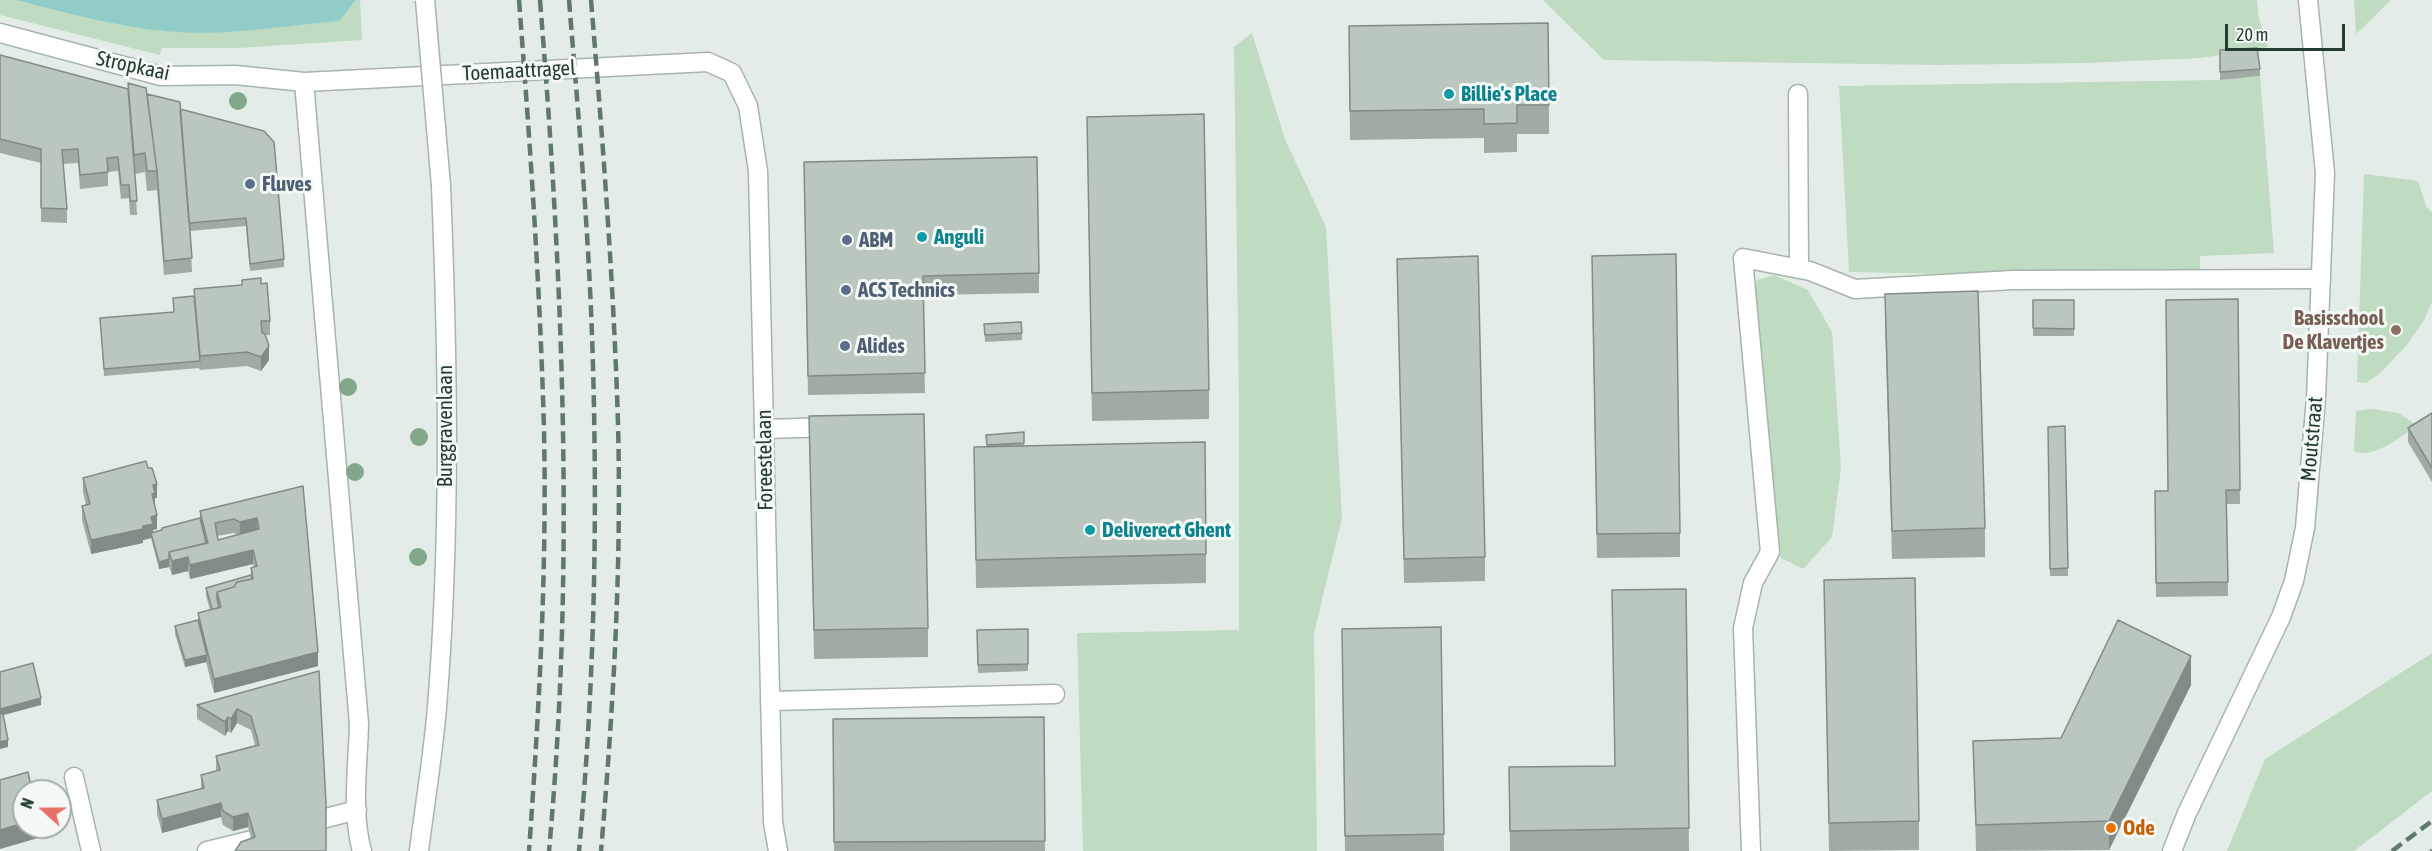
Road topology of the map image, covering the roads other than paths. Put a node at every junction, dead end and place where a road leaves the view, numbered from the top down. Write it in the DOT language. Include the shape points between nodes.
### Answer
graph roads {
  1 [pos="425,0"];
  2 [pos="2308,0"];
  3 [pos="0,33"];
  4 [pos="732,72"];
  5 [pos="304,82"];
  6 [pos="1798,94"];
  7 [pos="1799,269"];
  8 [pos="2321,279"];
  9 [pos="848,427"];
  10 [pos="764,429"];
  11 [pos="1055,694"];
  12 [pos="770,701"];
  13 [pos="74,777"];
  14 [pos="357,810"];
  15 [pos="326,818"];
  16 [pos="252,840"];
  17 [pos="91,851"];
  18 [pos="207,851"];
  19 [pos="362,851"];
  20 [pos="419,851"];
  21 [pos="778,851"];
  22 [pos="1751,851"];
  23 [pos="2172,851"];
  1 -- 20 [label="street, Burggravenlaan, bridge" via="441,186 446,348 445,551 436,708"];
  2 -- 8 [label="street, Moutstraat" via="2325,172"];
  3 -- 5 [label="street, Stropkaai" via="161,76 235,75"];
  4 -- 5 [label="street, Toemaattragel" via="708,62"];
  4 -- 10 [label="street, Foreestelaan" via="748,106 759,171"];
  5 -- 14 [label="street" via="359,724"];
  6 -- 7 [label="street"];
  7 -- 8 [label="street" via="1855,289 2013,280"];
  7 -- 22 [label="street" via="1743,258 1770,552 1754,583 1743,628"];
  8 -- 23 [label="street, Moutstraat" via="2305,528 2294,581 2282,617"];
  9 -- 10 [label="street"];
  10 -- 12 [label="street, Foreestelaan"];
  11 -- 12 [label="street"];
  12 -- 21 [label="street, Foreestelaan" via="773,822"];
  13 -- 17 [label="street"];
  14 -- 15 [label="street"];
  14 -- 19 [label="street"];
  16 -- 18 [label="street"];
}
